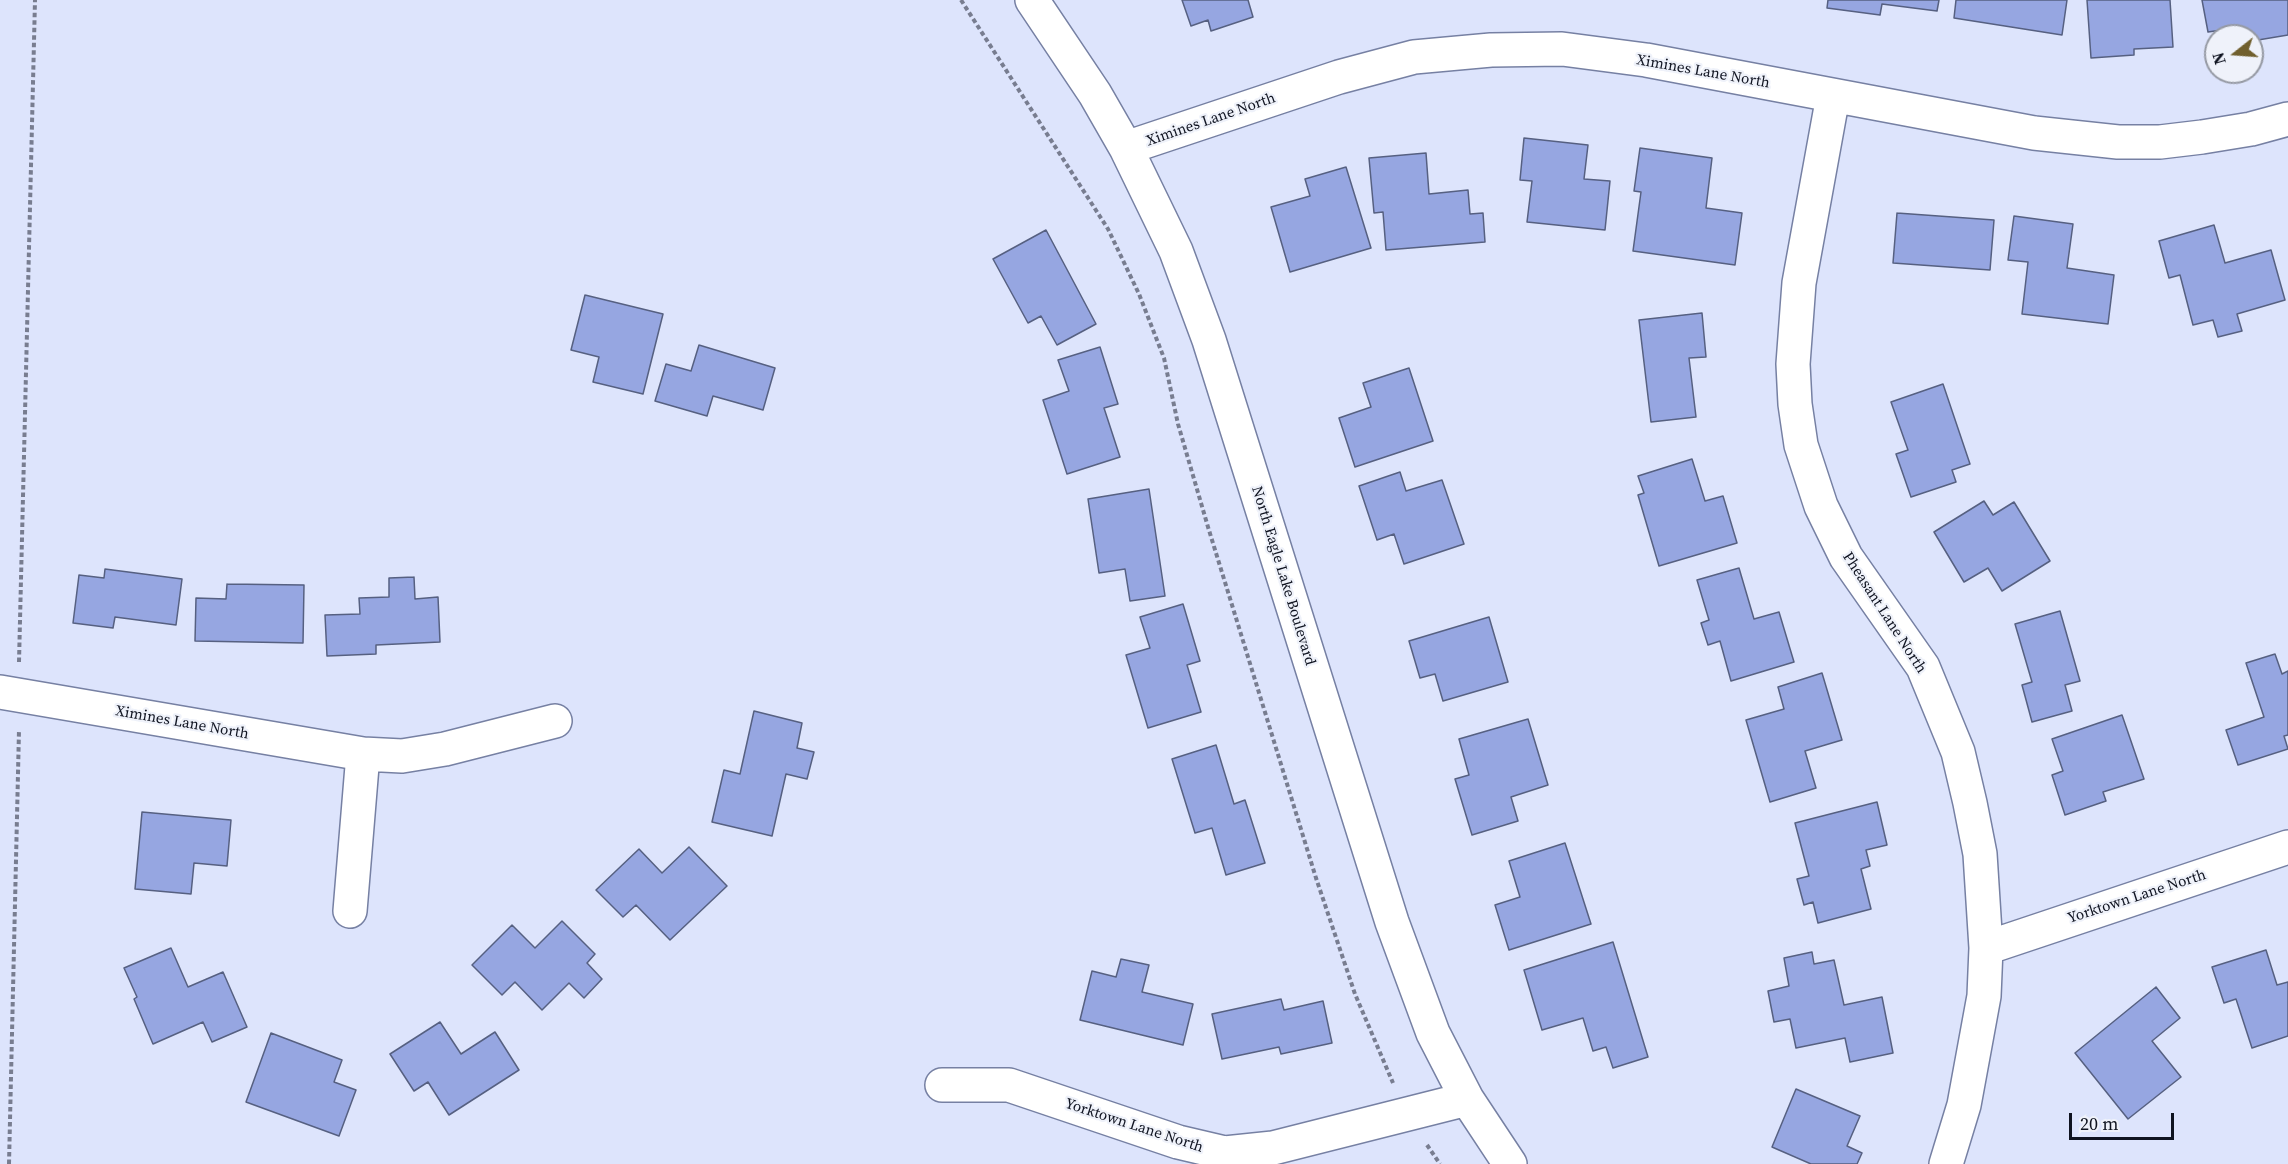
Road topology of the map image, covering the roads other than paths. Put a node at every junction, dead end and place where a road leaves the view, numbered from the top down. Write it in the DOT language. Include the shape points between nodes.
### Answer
graph roads {
  1 [pos="1032,0"];
  2 [pos="1833,96"];
  3 [pos="2288,118"];
  4 [pos="1126,148"];
  5 [pos="9,693"];
  6 [pos="555,721"];
  7 [pos="363,754"];
  8 [pos="2288,847"];
  9 [pos="350,911"];
  10 [pos="1986,948"];
  11 [pos="942,1085"];
  12 [pos="1467,1100"];
  13 [pos="1510,1164"];
  14 [pos="1946,1164"];
  1 -- 4 [label="street, North Eagle Lake Boulevard"];
  2 -- 3 [label="street, Ximines Lane North" via="2034,133 2118,142 2202,137"];
  2 -- 4 [label="street, Ximines Lane North" via="1646,60 1562,49 1491,50 1414,57 1339,77"];
  2 -- 10 [label="street, Pheasant Lane North" via="1799,284 1793,364 1801,445 1821,506 1846,557 1923,667 1958,752 1980,854"];
  4 -- 12 [label="street, North Eagle Lake Boulevard" via="1176,251 1209,340 1392,922 1433,1033"];
  5 -- 7 [label="street, Ximines Lane North"];
  6 -- 7 [label="street, Ximines Lane North" via="445,749 402,756"];
  7 -- 9 [label="street"];
  8 -- 10 [label="street, Yorktown Lane North"];
  10 -- 14 [label="street, Pheasant Lane North" via="1984,996 1975,1052 1965,1105"];
  11 -- 12 [label="street, Yorktown Lane North" via="1009,1085 1178,1142 1225,1153 1273,1148"];
  12 -- 13 [label="street, North Eagle Lake Boulevard"];
}
